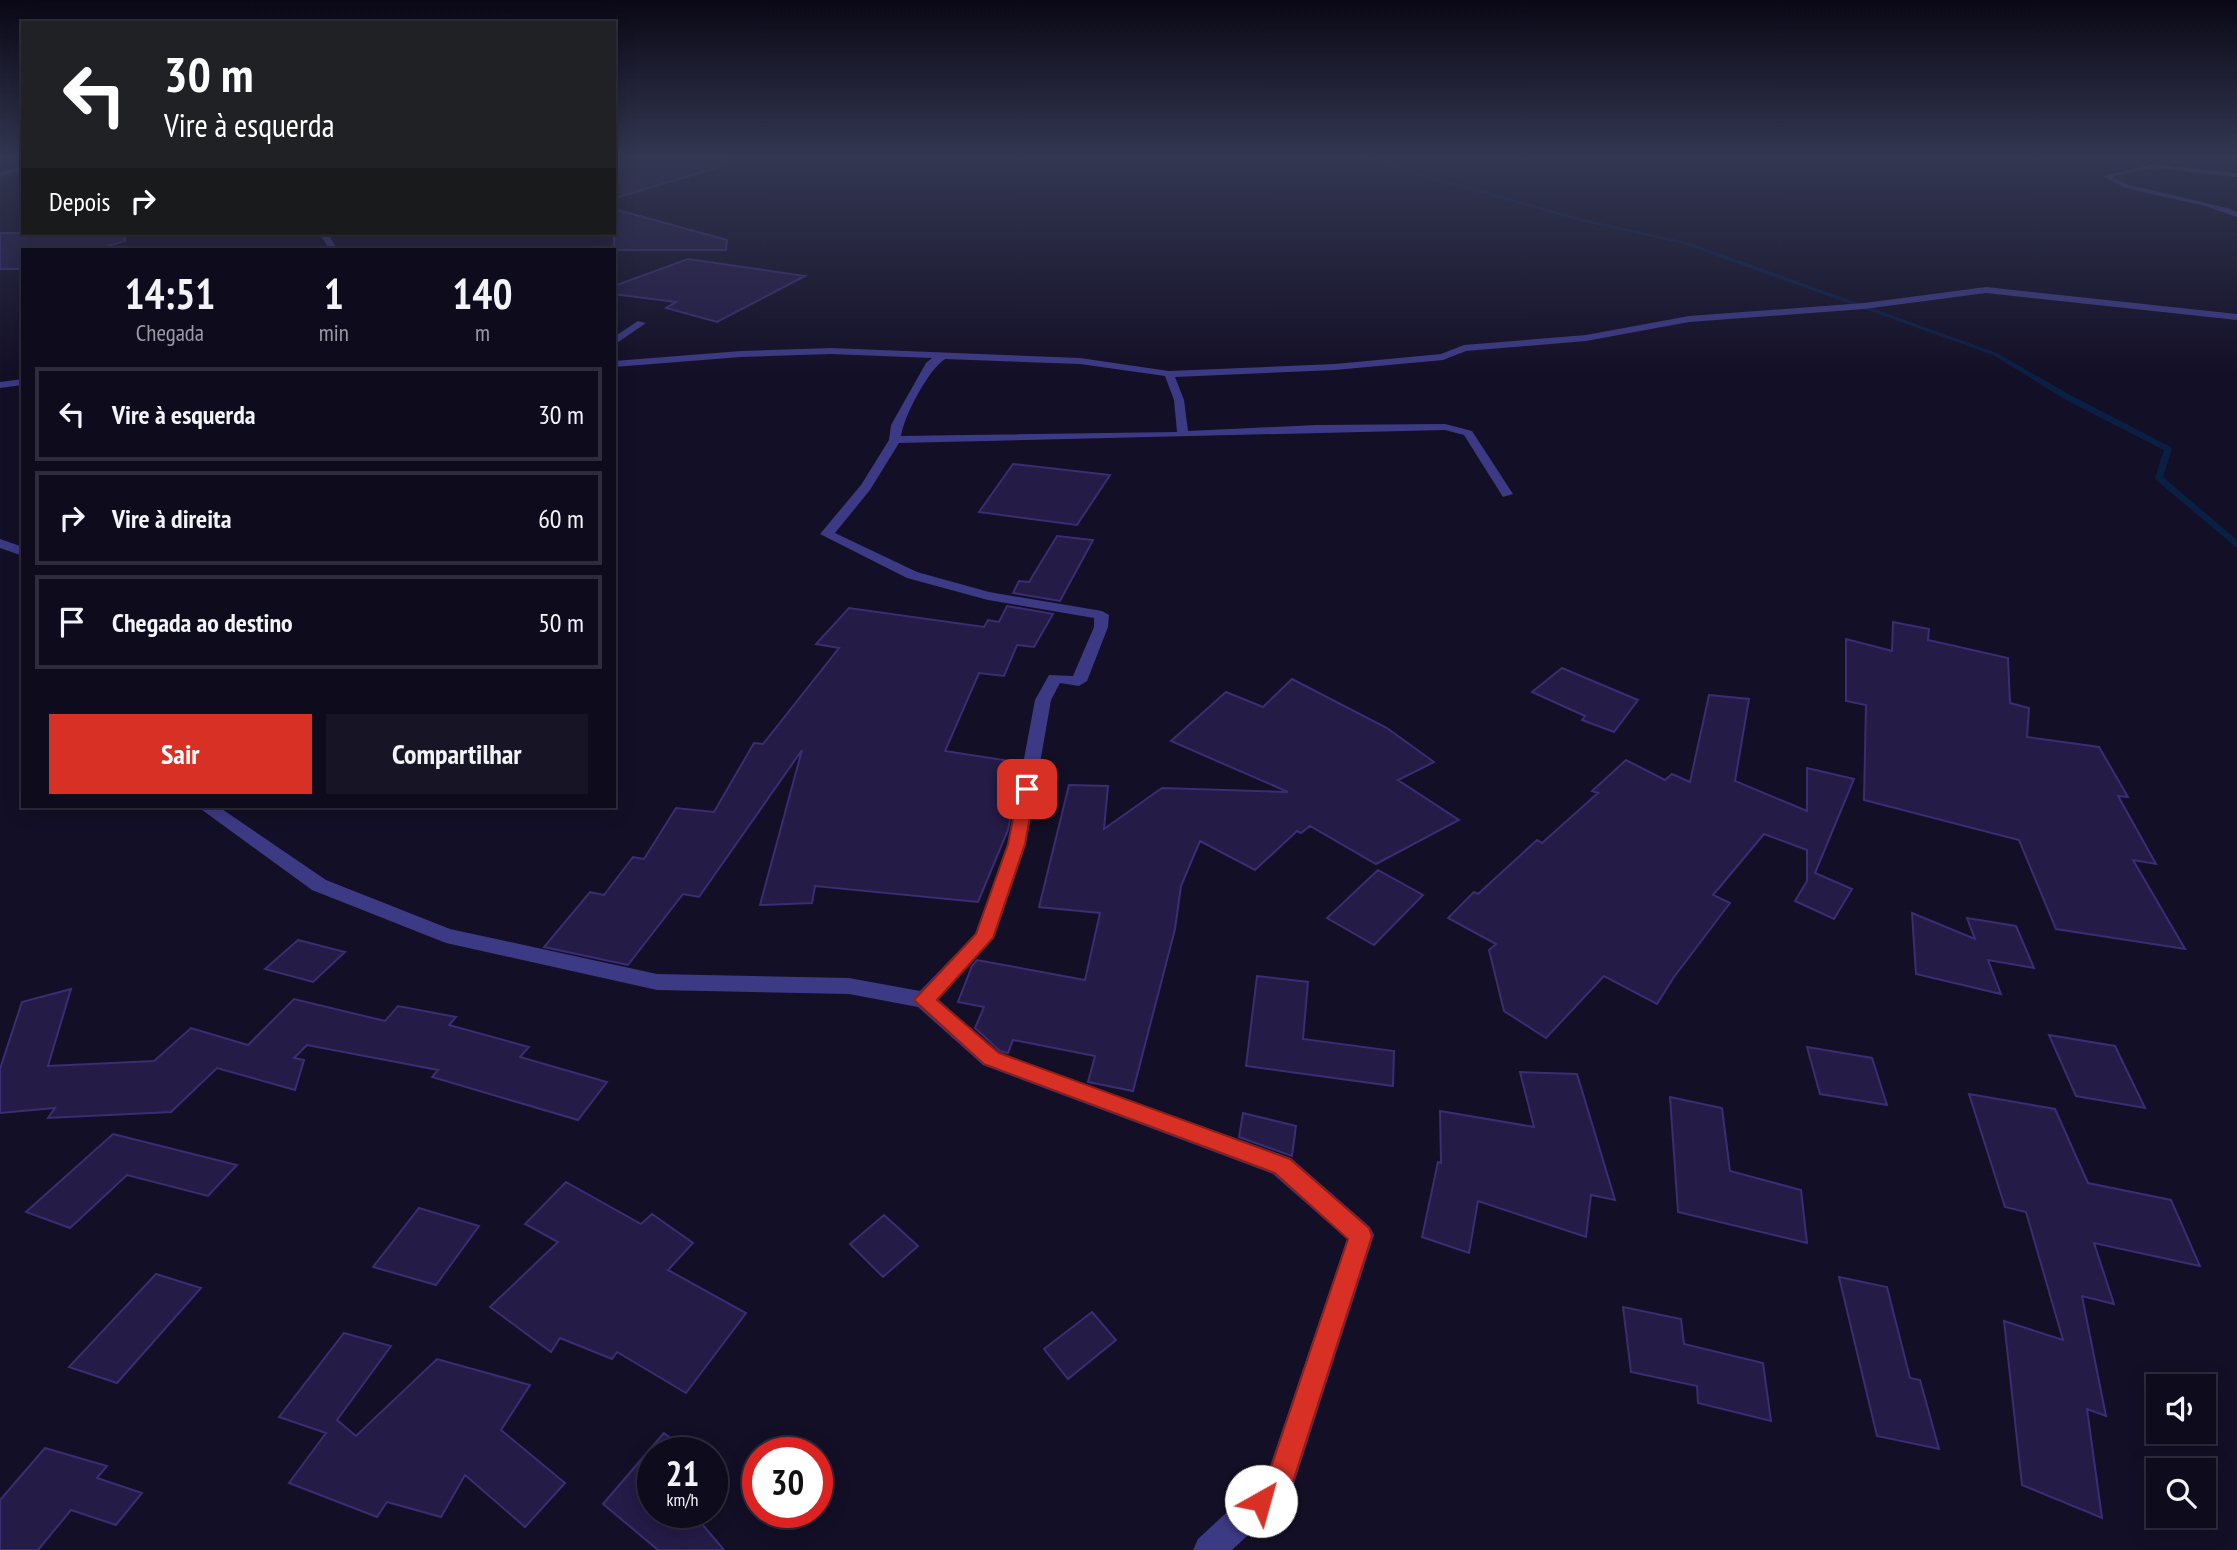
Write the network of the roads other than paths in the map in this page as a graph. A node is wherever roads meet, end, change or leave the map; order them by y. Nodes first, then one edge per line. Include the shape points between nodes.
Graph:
1 (2237, 317) edge
2 (641, 323) dead end
3 (616, 341) edge
4 (945, 354) junction
5 (616, 364) edge
6 (1169, 374) junction
7 (21, 382) edge
8 (0, 385) edge
9 (1184, 435) junction
10 (895, 440) junction
11 (1507, 494) dead end
12 (0, 543) edge
13 (21, 551) edge
14 (208, 808) edge
15 (924, 1000) junction
16 (1209, 1550) edge

1 - 6 street via 1986,290 1864,306 1689,319 1586,338 1464,348 1443,356 1335,367
2 - 3 street
4 - 5 street via 741,354
4 - 6 street via 1080,361
4 - 10 street via 931,363 897,425
6 - 9 street via 1179,400
7 - 8 street
9 - 10 street
9 - 11 street via 1445,427 1468,433
10 - 15 street via 866,487 827,534 912,575 988,596 1102,614 1079,681 1055,678 1043,700 1017,844 984,938
12 - 13 street
14 - 15 street via 318,885 446,936 657,982 849,986
15 - 16 street via 991,1059 1282,1166 1361,1236 1279,1485

